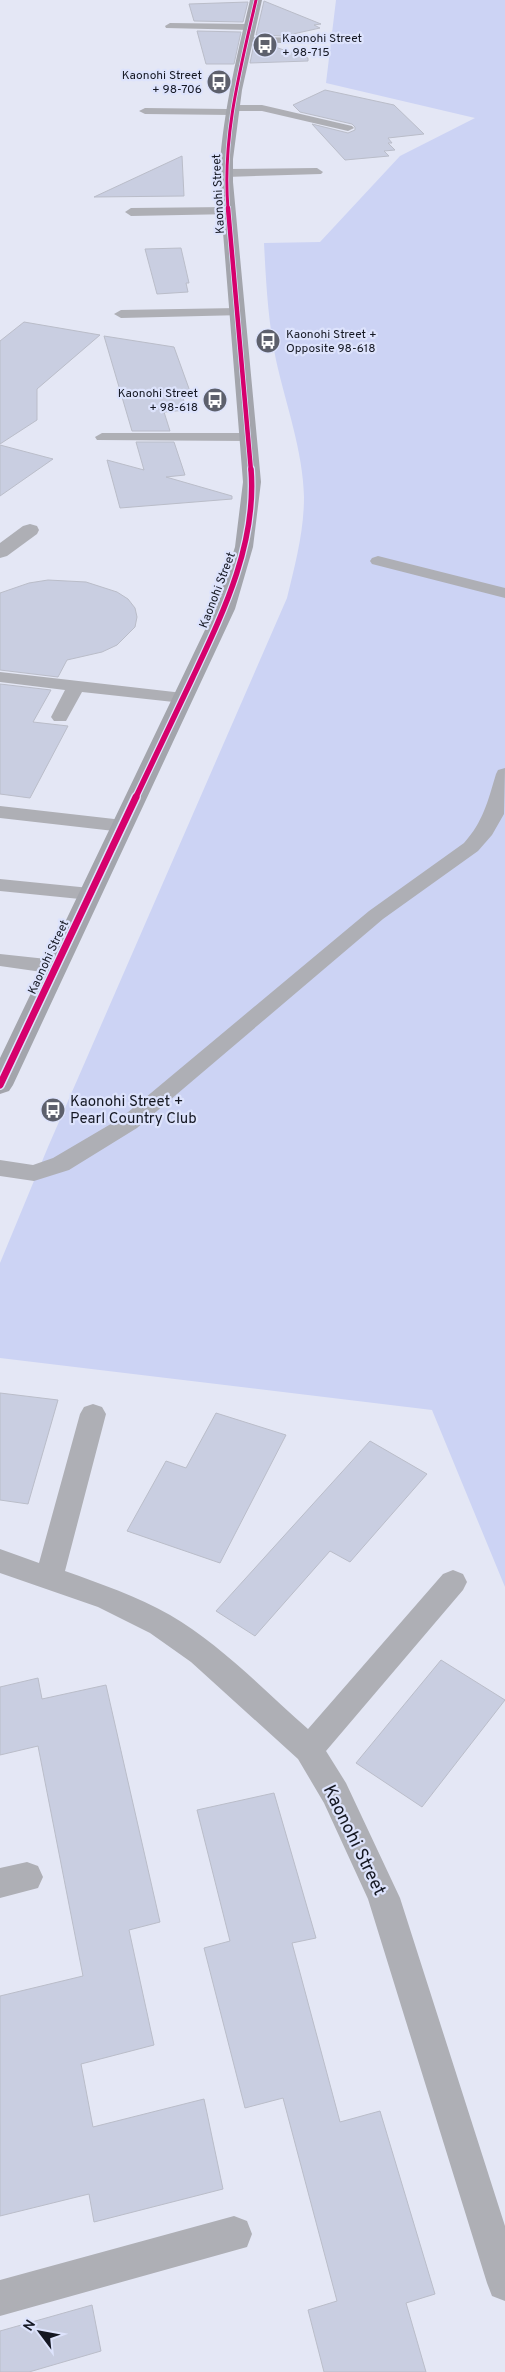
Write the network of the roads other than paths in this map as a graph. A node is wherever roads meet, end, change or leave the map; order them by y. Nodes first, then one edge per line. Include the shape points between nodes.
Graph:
1 (256, 0) edge
2 (170, 26) dead end
3 (249, 33) junction
4 (320, 41) dead end
5 (233, 110) junction
6 (145, 111) dead end
7 (348, 128) dead end
8 (317, 172) dead end
9 (226, 173) junction
10 (229, 211) junction
11 (131, 212) dead end
12 (238, 312) junction
13 (121, 314) dead end
14 (102, 436) dead end
15 (248, 437) junction
16 (30, 530) dead end
17 (0, 552) edge
18 (378, 561) dead end
19 (505, 593) edge
20 (0, 677) edge
21 (77, 686) junction
22 (183, 698) junction
23 (60, 717) dead end
24 (505, 774) edge
25 (0, 812) edge
26 (123, 826) junction
27 (0, 885) edge
28 (90, 894) junction
29 (0, 960) edge
30 (56, 968) junction
31 (3, 1074) edge
32 (0, 1168) edge
33 (93, 1414) dead end
34 (0, 1561) edge
35 (49, 1577) junction
36 (453, 1582) dead end
37 (309, 1750) junction
38 (234, 2234) dead end
39 (505, 2283) edge
40 (0, 2298) edge

1 - 3 street, Kaonohi Street
2 - 3 lane
3 - 4 lane
3 - 5 street, Kaonohi Street
5 - 6 lane
5 - 7 lane via 262,108
5 - 9 street, Kaonohi Street
8 - 9 lane
9 - 10 street, Kaonohi Street
10 - 11 lane
10 - 12 street, Kaonohi Street
12 - 13 lane
12 - 15 street, Kaonohi Street
14 - 15 lane
15 - 22 street, Kaonohi Street via 252,482 246,546 225,609
16 - 17 street
18 - 19 lane
20 - 21 lane
21 - 22 lane
21 - 23 lane
22 - 26 street, Kaonohi Street
24 - 32 lane via 494,814 471,847 376,915 129,1123 61,1164 34,1172
25 - 26 lane
26 - 28 street, Kaonohi Street
27 - 28 lane
28 - 30 street, Kaonohi Street
29 - 30 lane
30 - 31 street, Kaonohi Street
33 - 35 lane
34 - 35 lane, Kaonohi Street
35 - 37 lane, Kaonohi Street via 108,1598 160,1624 201,1653
36 - 37 lane
37 - 39 lane, Kaonohi Street via 334,1793 384,1898
38 - 40 lane

